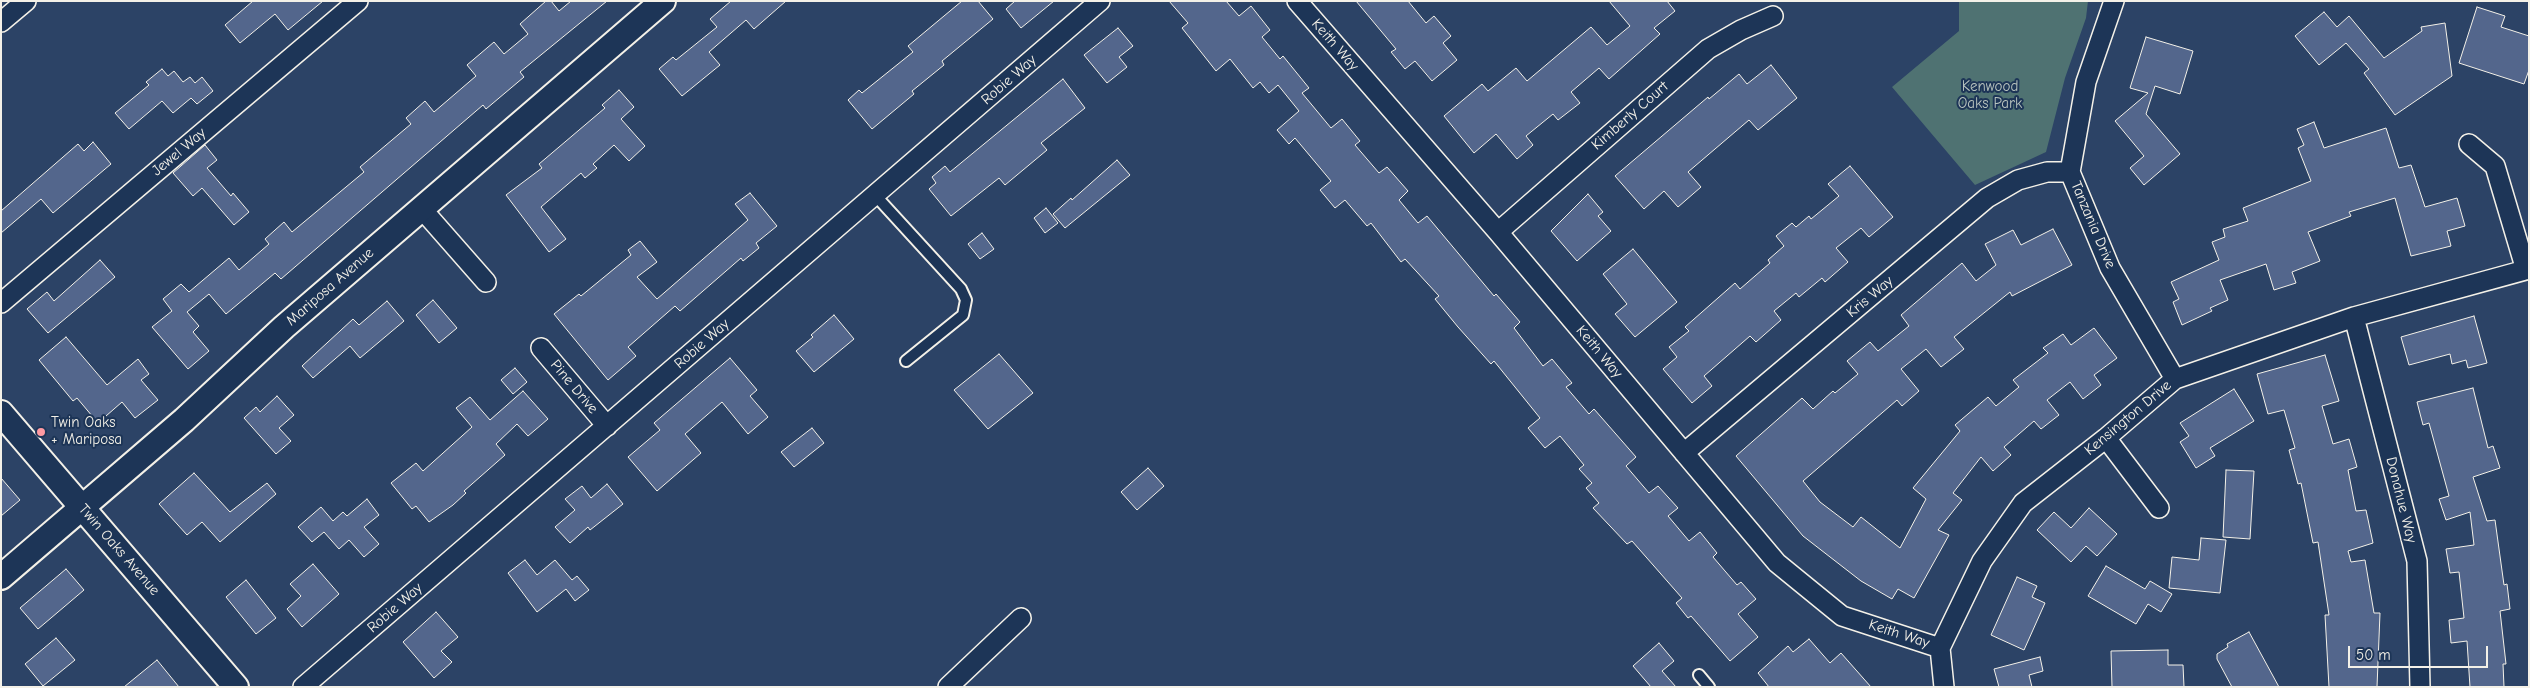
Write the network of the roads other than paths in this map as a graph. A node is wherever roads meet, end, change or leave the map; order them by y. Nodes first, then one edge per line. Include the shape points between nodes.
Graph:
1 (26, 1) edge
2 (358, 1) edge
3 (663, 1) edge
4 (1100, 1) edge
5 (1297, 1) edge
6 (2114, 1) edge
7 (1774, 16) dead end
8 (1, 22) edge
9 (2470, 144) dead end
10 (2070, 172) junction
11 (875, 195) junction
12 (422, 208) junction
13 (1498, 232) junction
14 (2527, 269) edge
15 (486, 282) dead end
16 (1, 303) edge
17 (2354, 317) junction
18 (541, 348) dead end
19 (906, 361) dead end
20 (2175, 379) junction
21 (1, 413) edge
22 (607, 426) junction
23 (2106, 438) junction
24 (1684, 453) junction
25 (81, 506) junction
26 (2159, 508) dead end
27 (1, 576) edge
28 (1021, 618) dead end
29 (1940, 648) junction
30 (1699, 675) dead end
31 (236, 687) edge
32 (304, 687) edge
33 (948, 687) edge
34 (1709, 687) edge
35 (1944, 687) edge
36 (2420, 687) edge

1 - 8 street
2 - 16 street, Jewel Way
3 - 12 street, Mariposa Avenue
4 - 11 street, Robie Way
5 - 13 street, Keith Way
6 - 10 street, Tanzania Drive via 2086,82
7 - 13 street, Kimberly Court via 1708,49
9 - 14 street via 2495,166
10 - 20 street, Tanzania Drive via 2110,268
10 - 24 street, Kris Way via 2047,172 2018,180 1988,198
11 - 19 lane via 961,289 966,300 963,315
11 - 22 street, Robie Way
12 - 15 street
12 - 25 street, Mariposa Avenue via 284,327 184,420
13 - 24 street, Keith Way
14 - 17 street, Kensington Drive
17 - 20 street, Kensington Drive
17 - 36 street, Donahue Way via 2417,561
18 - 22 street, Pine Drive
20 - 23 street, Kensington Drive
21 - 25 street, Twin Oaks Avenue
22 - 32 street, Robie Way
23 - 26 street
23 - 29 street, Kensington Drive via 2023,503 1982,561
24 - 29 street, Keith Way via 1777,563 1842,616
25 - 27 street, Mariposa Avenue
25 - 31 street, Twin Oaks Avenue
28 - 33 street
29 - 35 street
30 - 34 lane

